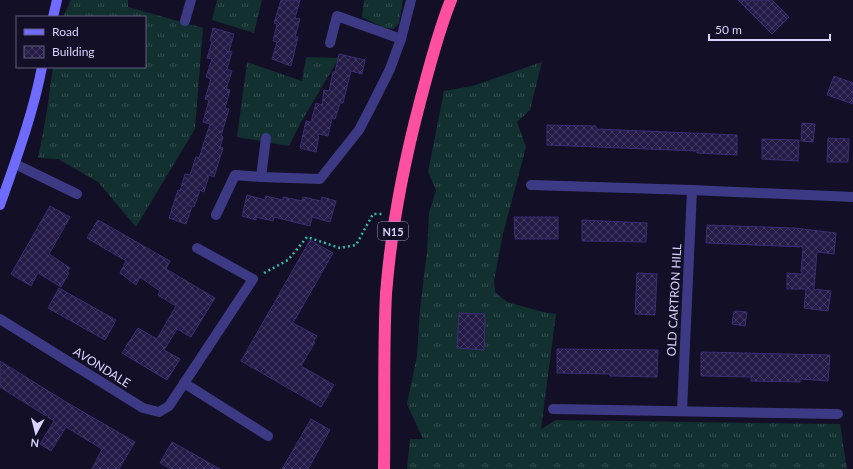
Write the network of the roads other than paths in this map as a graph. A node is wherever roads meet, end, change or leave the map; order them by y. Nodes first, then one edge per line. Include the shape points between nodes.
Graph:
1 (57, 0) edge
2 (191, 0) edge
3 (411, 0) edge
4 (451, 0) edge
5 (52, 16) edge
6 (185, 21) dead end
7 (402, 39) junction
8 (330, 43) dead end
9 (42, 68) edge
10 (266, 138) dead end
11 (15, 164) junction
12 (261, 177) junction
13 (531, 185) dead end
14 (692, 190) junction
15 (77, 194) dead end
16 (853, 197) edge
17 (0, 205) edge
18 (216, 215) dead end
19 (197, 248) dead end
20 (0, 319) edge
21 (184, 383) junction
22 (553, 409) dead end
23 (682, 411) junction
24 (838, 414) dead end
25 (268, 436) dead end
26 (384, 469) edge

1 - 5 street
2 - 6 street
3 - 7 street
4 - 26 highway, N15 via 433,51 396,210 386,293
7 - 8 street via 337,16
7 - 12 street via 359,130 320,180
9 - 11 street
10 - 12 street
11 - 15 street
11 - 17 street
12 - 18 street via 235,175
13 - 14 street
14 - 16 street
14 - 23 street, OLD CARTRON HILL
19 - 21 street, AVONDALE via 252,279
20 - 21 street, AVONDALE via 143,408 159,412 169,406
21 - 25 street
22 - 23 street
23 - 24 street

